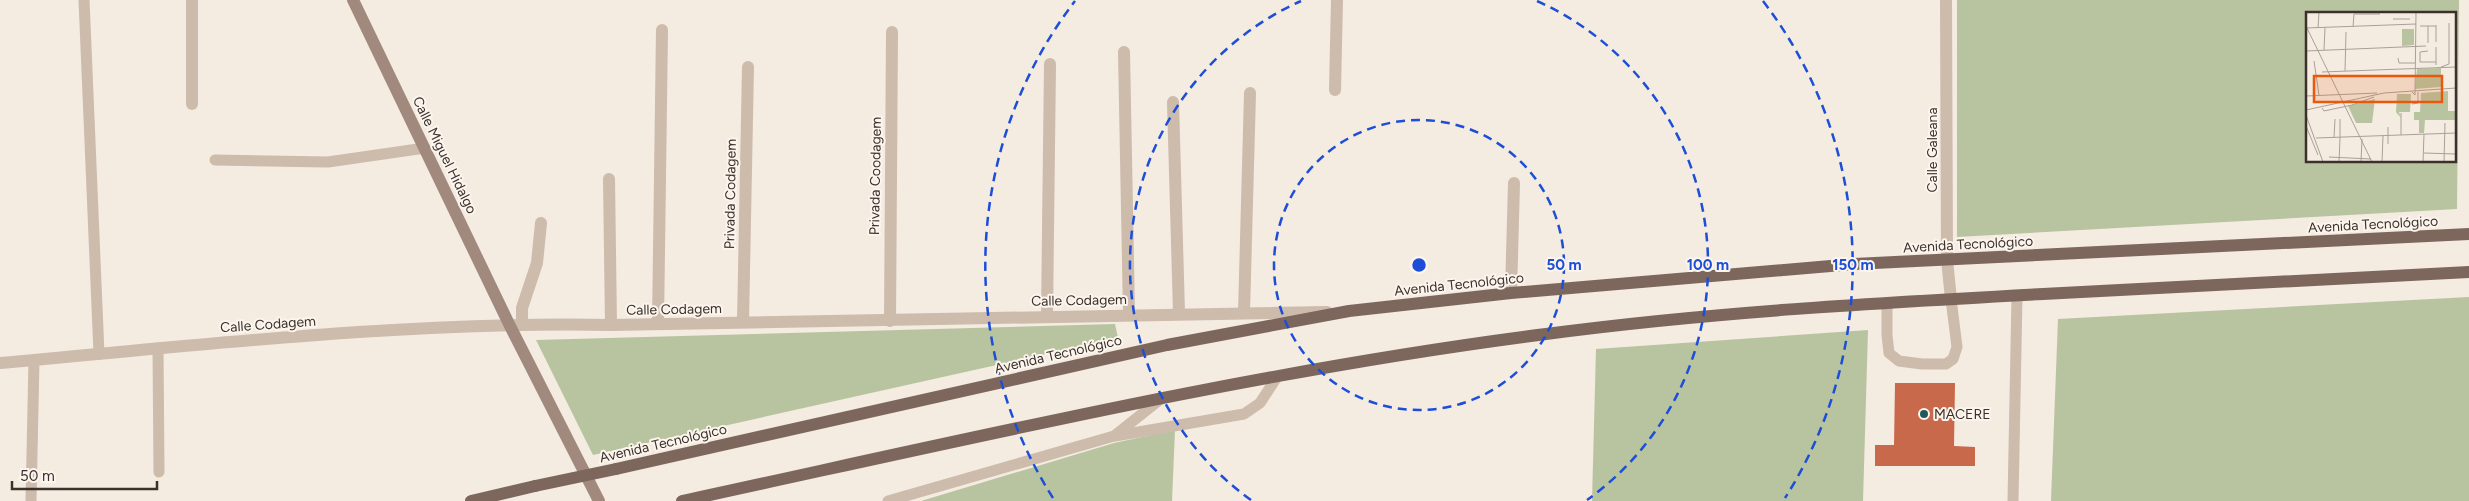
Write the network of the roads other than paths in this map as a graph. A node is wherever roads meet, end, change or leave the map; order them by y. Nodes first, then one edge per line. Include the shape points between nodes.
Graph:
1 (84, 0) edge
2 (192, 0) edge
3 (353, 0) edge
4 (1337, 0) edge
5 (1946, 0) edge
6 (662, 30) dead end
7 (892, 32) dead end
8 (1124, 52) dead end
9 (1050, 64) dead end
10 (748, 67) dead end
11 (1335, 90) dead end
12 (1250, 93) dead end
13 (1173, 102) dead end
14 (192, 104) dead end
15 (425, 148) junction
16 (215, 160) dead end
17 (609, 179) dead end
18 (1514, 183) dead end
19 (541, 223) dead end
20 (2469, 234) edge
21 (1947, 260) junction
22 (2469, 272) edge
23 (1511, 293) junction
24 (2017, 296) junction
25 (1951, 299) junction
26 (1887, 303) junction
27 (1350, 311) junction
28 (1244, 313) junction
29 (1129, 314) junction
30 (1179, 314) junction
31 (1047, 316) junction
32 (890, 321) junction
33 (743, 322) junction
34 (516, 324) junction
35 (658, 324) junction
36 (611, 325) junction
37 (158, 348) junction
38 (99, 354) junction
39 (34, 360) junction
40 (0, 362) edge
41 (1277, 377) junction
42 (1163, 397) junction
43 (1114, 436) junction
44 (159, 472) dead end
45 (31, 501) edge
46 (471, 501) edge
47 (599, 501) edge
48 (682, 501) edge
49 (888, 501) edge
50 (2014, 501) edge

1 - 38 lane
2 - 14 street
3 - 15 street, Calle Miguel Hidalgo
4 - 11 street
5 - 21 street, Calle Galeana
6 - 35 street
7 - 32 street, Privada Coodagem
8 - 29 street
9 - 31 street
10 - 33 street, Privada Codagem
12 - 28 street
13 - 30 street
15 - 16 lane via 328,162
15 - 34 street, Calle Miguel Hidalgo
17 - 36 street
18 - 23 street
19 - 34 street via 537,264
20 - 21 main road, Avenida Tecnológico
21 - 23 main road, Avenida Tecnológico via 1854,264
21 - 25 street, Calle Galeana
22 - 24 main road
23 - 27 main road, Avenida Tecnológico
24 - 25 main road
24 - 50 lane
25 - 26 main road
25 - 26 lane via 1957,347 1953,359 1946,364 1899,361 1889,353
26 - 41 main road via 1667,320 1546,334
27 - 28 street, Calle Codagem
27 - 46 main road, Avenida Tecnológico, bridge via 1167,344
28 - 30 street, Calle Codagem
29 - 30 street, Calle Codagem
29 - 31 street, Calle Codagem
31 - 32 street, Calle Codagem
32 - 33 street, Calle Codagem
33 - 35 street, Calle Codagem
34 - 36 street, Calle Codagem
34 - 37 street, Calle Codagem
34 - 47 street, Calle Miguel Hidalgo
35 - 36 street, Calle Codagem
37 - 38 street, Calle Codagem
37 - 44 lane
38 - 39 street, Calle Codagem
39 - 40 street, Calle Codagem
39 - 45 lane
41 - 42 main road
41 - 43 lane via 1260,403 1244,414
42 - 43 lane
42 - 48 main road
43 - 49 lane

